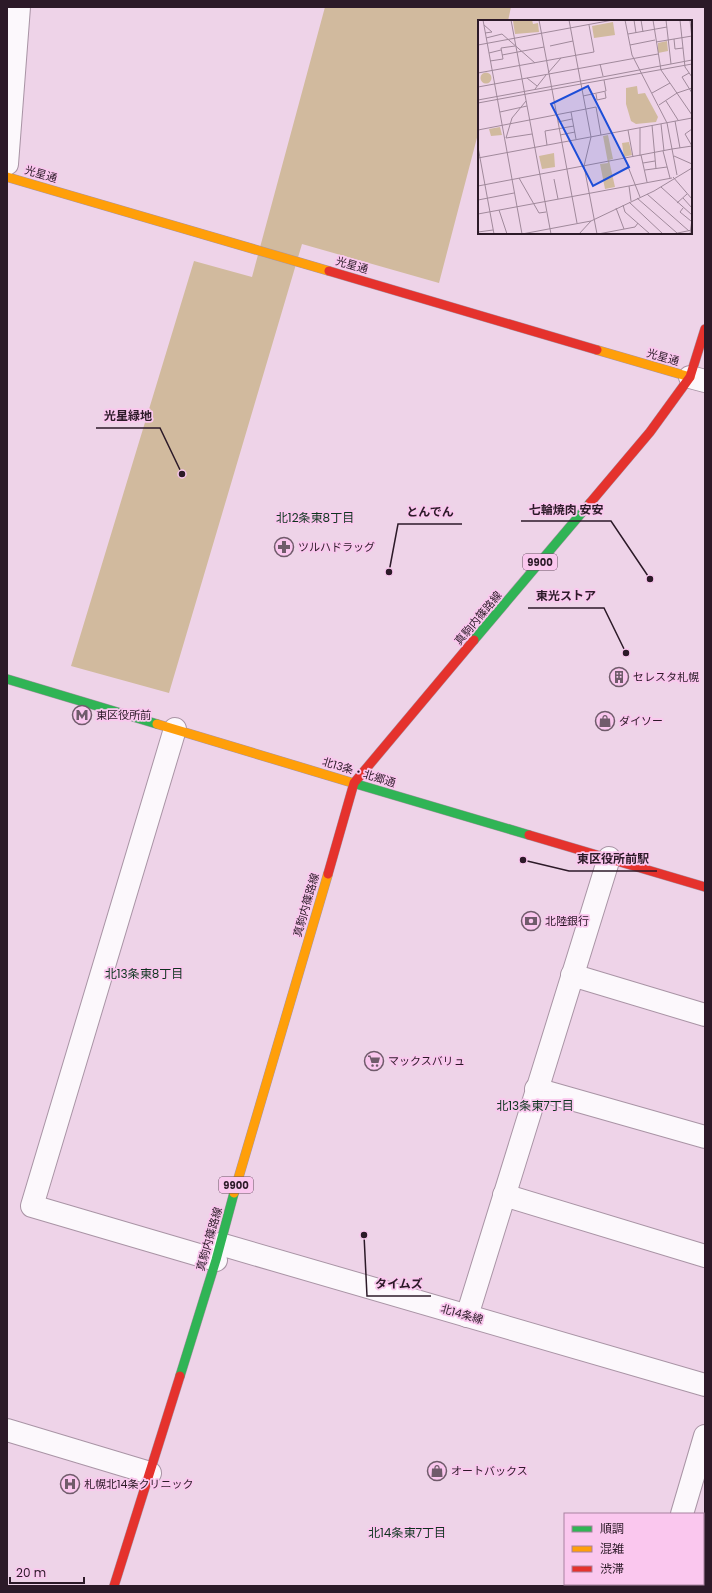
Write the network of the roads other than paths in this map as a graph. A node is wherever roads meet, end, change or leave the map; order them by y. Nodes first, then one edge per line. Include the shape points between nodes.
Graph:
1 (19, 7) edge
2 (7, 164) edge
3 (7, 177) edge
4 (705, 329) edge
5 (698, 379) edge
6 (7, 678) edge
7 (175, 729) junction
8 (354, 783) junction
9 (608, 858) junction
10 (705, 886) edge
11 (572, 976) junction
12 (705, 1015) edge
13 (536, 1089) junction
14 (705, 1138) edge
15 (504, 1195) junction
16 (218, 1252) junction
17 (705, 1256) edge
18 (467, 1316) junction
19 (705, 1385) edge
20 (7, 1430) edge
21 (705, 1436) edge
22 (150, 1473) junction
23 (682, 1513) edge
24 (114, 1586) edge

1 - 2 street
3 - 5 street, 光星通
4 - 5 street, 真駒内篠路線 / 9900
5 - 8 street, 真駒内篠路線 / 9900 via 650,432
6 - 7 street, 北13条・北郷通
7 - 8 street, 北13条・北郷通
7 - 16 street, 北14条線 via 32,1206
8 - 9 street, 北13条・北郷通
8 - 16 street, 真駒内篠路線 / 9900
9 - 10 street, 北13条・北郷通
9 - 11 street
11 - 12 street
11 - 13 street
13 - 14 street
13 - 15 street
15 - 17 street
15 - 18 street
16 - 18 street, 北14条線
16 - 22 street, 真駒内篠路線 / 9900
18 - 19 street, 北14条線
20 - 22 street
21 - 23 street
22 - 24 street, 真駒内篠路線 / 9900

